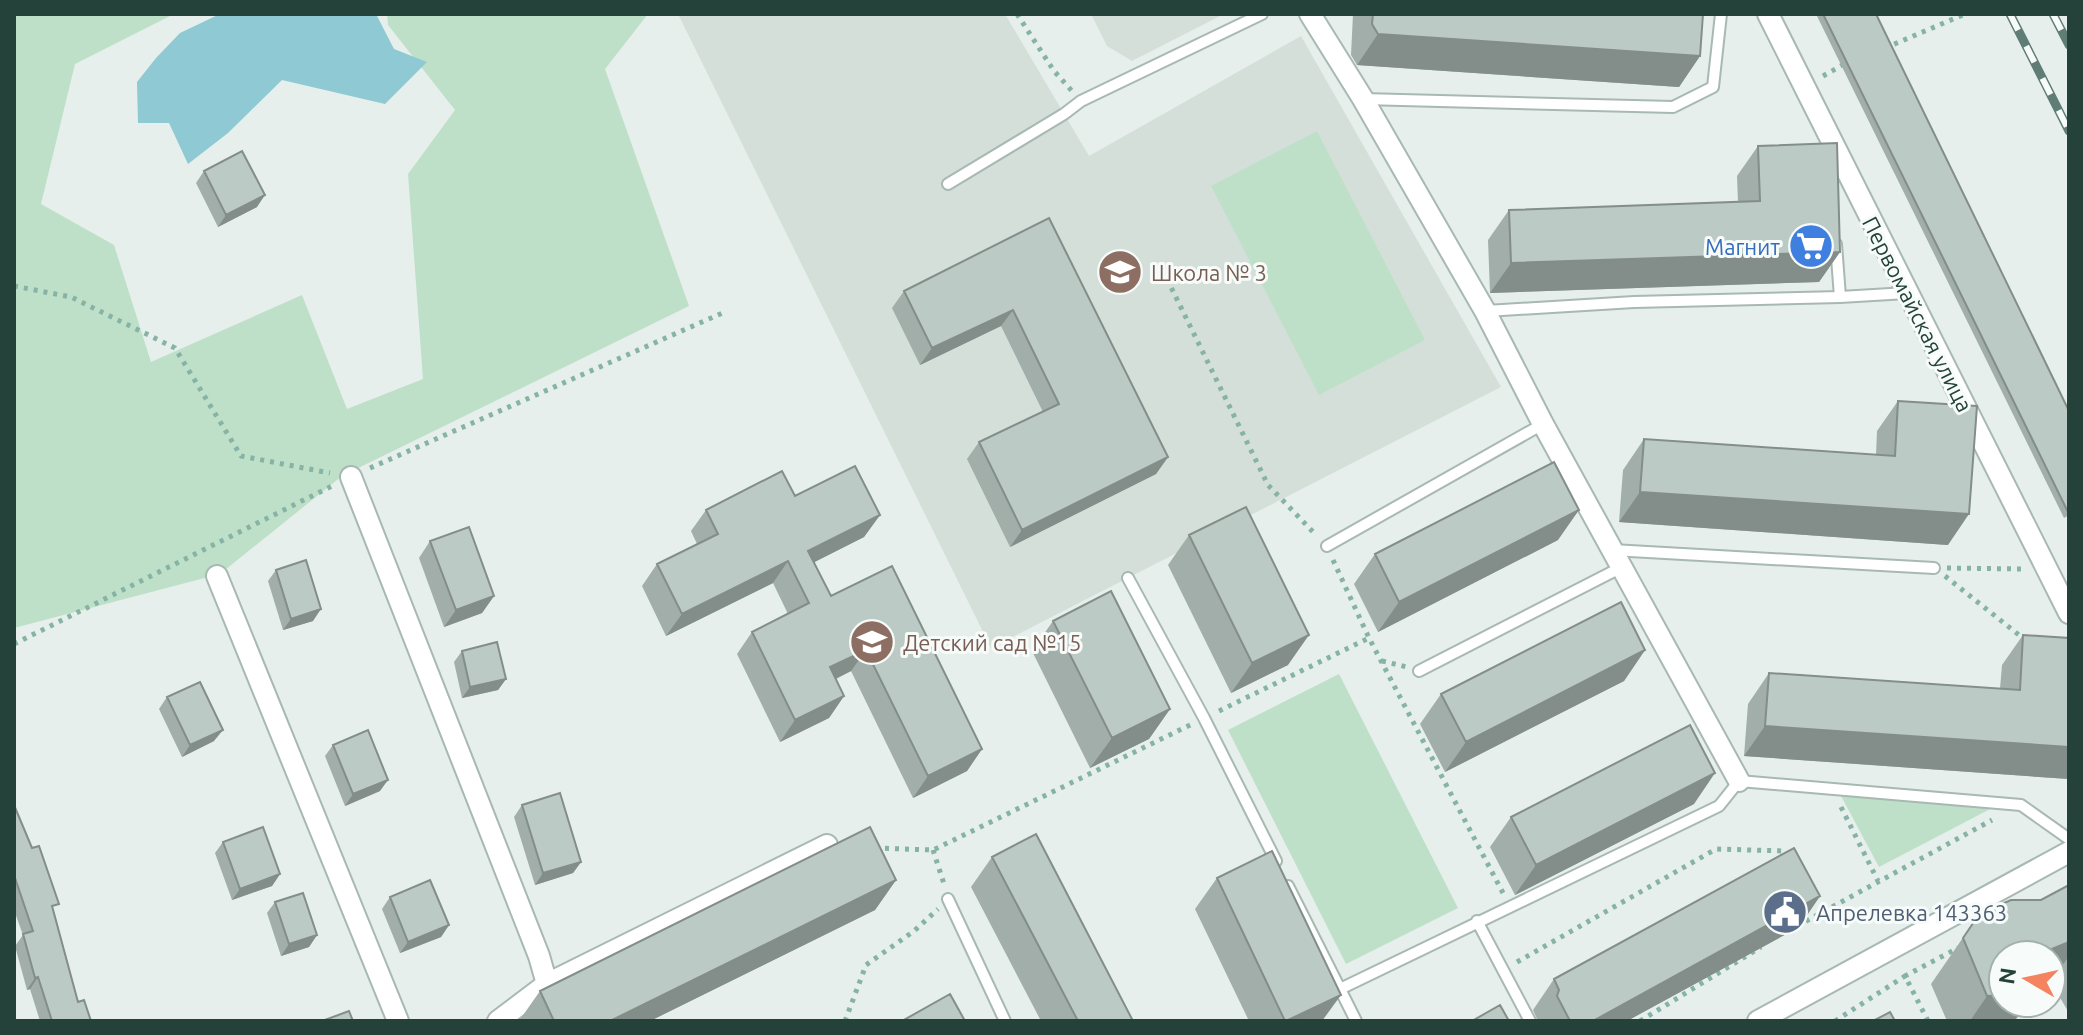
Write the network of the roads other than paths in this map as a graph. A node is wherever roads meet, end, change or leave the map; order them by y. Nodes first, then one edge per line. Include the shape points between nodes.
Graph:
1 (1262, 14) edge
2 (1310, 14) edge
3 (1721, 14) edge
4 (1768, 14) edge
5 (1363, 99) junction
6 (948, 184) dead end
7 (1835, 227) edge
8 (1907, 293) junction
9 (1840, 297) junction
10 (1485, 311) junction
11 (1543, 424) junction
12 (351, 477) road end
13 (1327, 546) road end
14 (1617, 559) junction
15 (1934, 568) road end
16 (217, 576) dead end
17 (1128, 578) dead end
18 (2069, 613) edge
19 (1419, 671) dead end
20 (1739, 781) junction
21 (2069, 839) edge
22 (827, 845) edge
23 (2069, 852) edge
24 (948, 899) road end
25 (1477, 921) junction
26 (547, 984) junction
27 (1340, 989) junction
28 (501, 1020) edge
29 (398, 1021) edge
30 (1005, 1021) edge
31 (1356, 1021) edge
32 (1530, 1021) edge
33 (1758, 1021) edge

1 - 6 lane via 1081,101
2 - 5 street
3 - 5 lane via 1713,87 1673,107
4 - 8 street, Первомайская улица via 1850,192
5 - 10 street
7 - 9 lane
8 - 9 lane
8 - 18 street, Первомайская улица
9 - 10 lane
10 - 11 street
11 - 13 lane
11 - 14 street
12 - 26 street
14 - 15 lane
14 - 19 lane
14 - 20 street
16 - 29 street
17 - 27 lane
20 - 21 lane via 2021,805
20 - 25 lane via 1719,806
22 - 26 street
23 - 33 street
24 - 30 lane
25 - 27 lane
25 - 32 lane
26 - 28 street
27 - 31 lane

